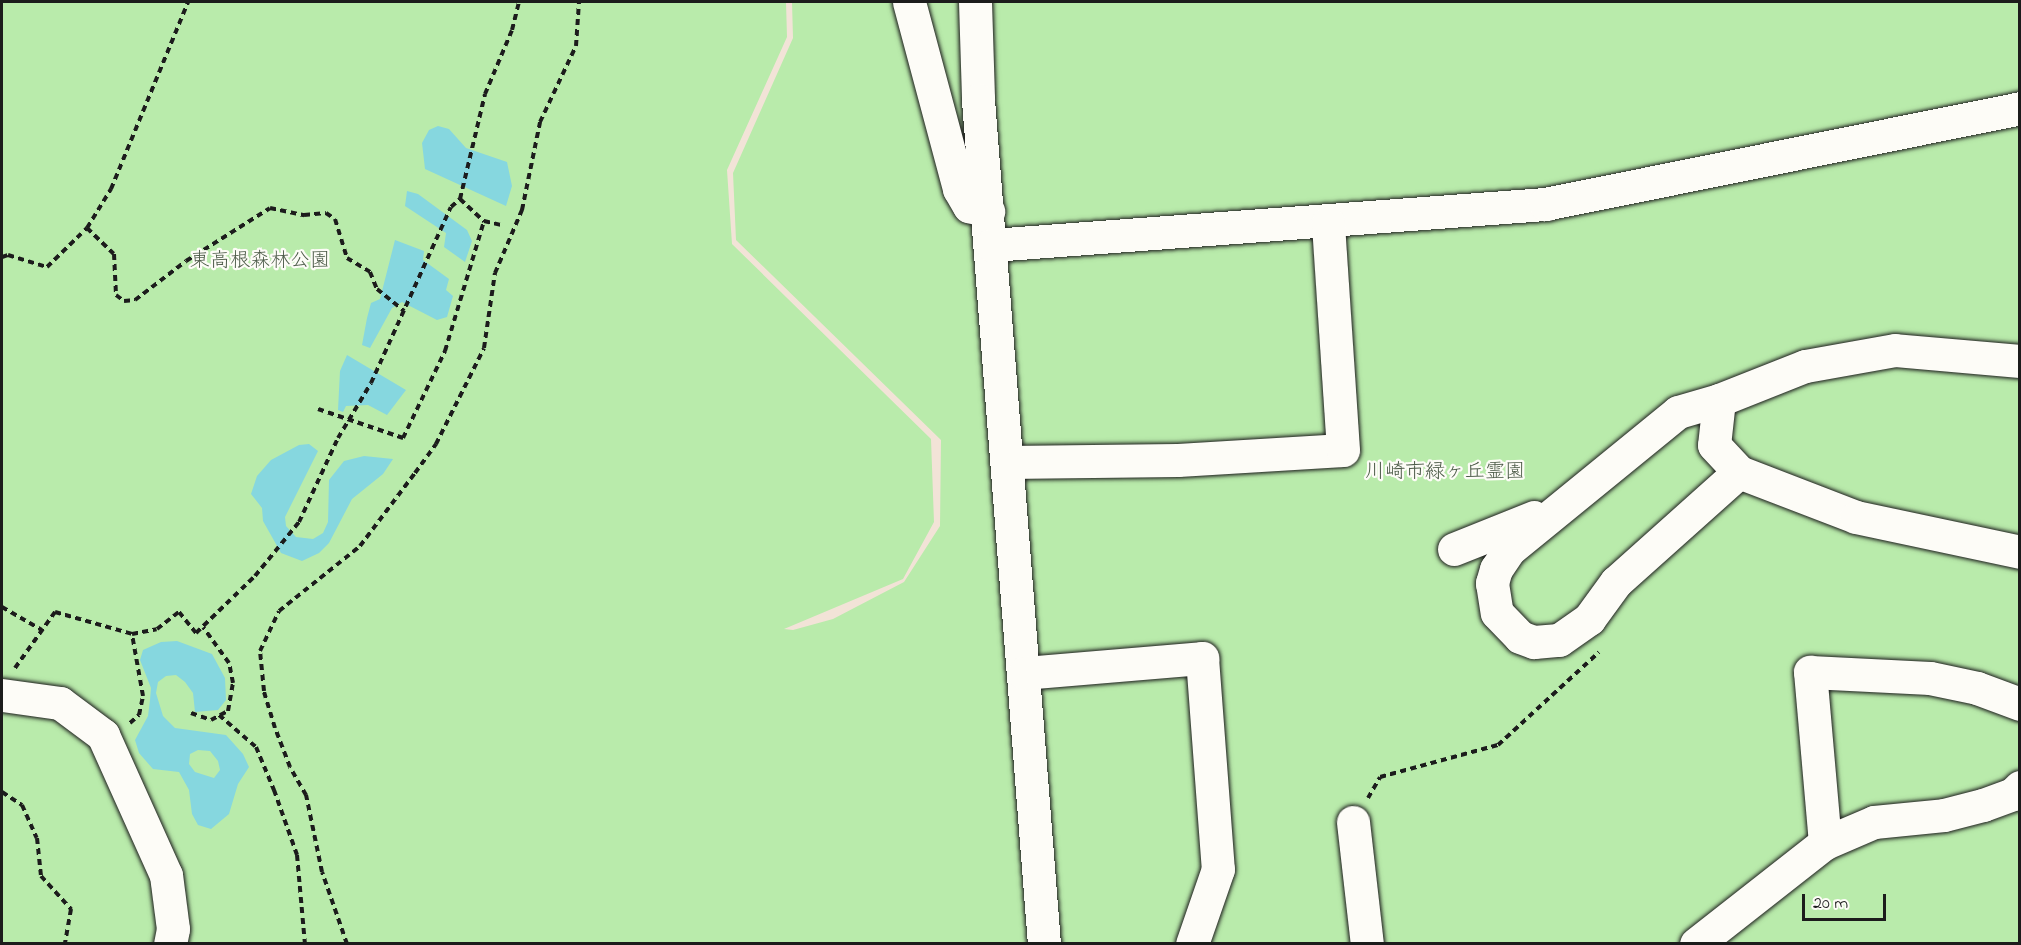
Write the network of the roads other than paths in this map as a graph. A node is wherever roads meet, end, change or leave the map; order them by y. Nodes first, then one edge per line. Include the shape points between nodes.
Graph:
1 (909, 2) edge
2 (975, 2) edge
3 (2019, 108) edge
4 (988, 211) junction
5 (1328, 222) junction
6 (992, 245) junction
7 (2019, 361) edge
8 (1719, 400) junction
9 (1678, 412) junction
10 (1714, 445) junction
11 (1007, 462) junction
12 (1739, 472) junction
13 (1564, 506) junction
14 (1454, 549) dead end
15 (2019, 552) edge
16 (1024, 673) junction
17 (5, 686) edge
18 (2019, 704) edge
19 (2019, 787) edge
20 (1353, 822) road end
21 (1825, 843) junction
22 (170, 944) edge
23 (1044, 944) edge
24 (1192, 944) edge
25 (1367, 944) edge
26 (1696, 944) edge

1 - 4 street via 959,189 969,206
2 - 4 street
3 - 5 street via 1545,204
4 - 6 street
5 - 6 street
5 - 11 street via 1344,450 1178,460
6 - 11 street
7 - 8 street via 1895,350 1805,366
8 - 9 street
8 - 10 street
9 - 10 street
9 - 13 street
10 - 12 street
11 - 16 street
12 - 13 street via 1616,582 1589,619 1559,640 1534,642 1520,637 1497,614 1492,583 1509,550
12 - 15 street via 1856,518
13 - 14 street
16 - 23 street
16 - 24 street via 1202,658 1218,869
17 - 22 street via 60,703 103,735 166,875 173,929
18 - 21 street via 1977,688 1930,678 1810,672
19 - 21 street via 2013,794 1983,805 1944,815 1874,822
20 - 25 street
21 - 26 street

